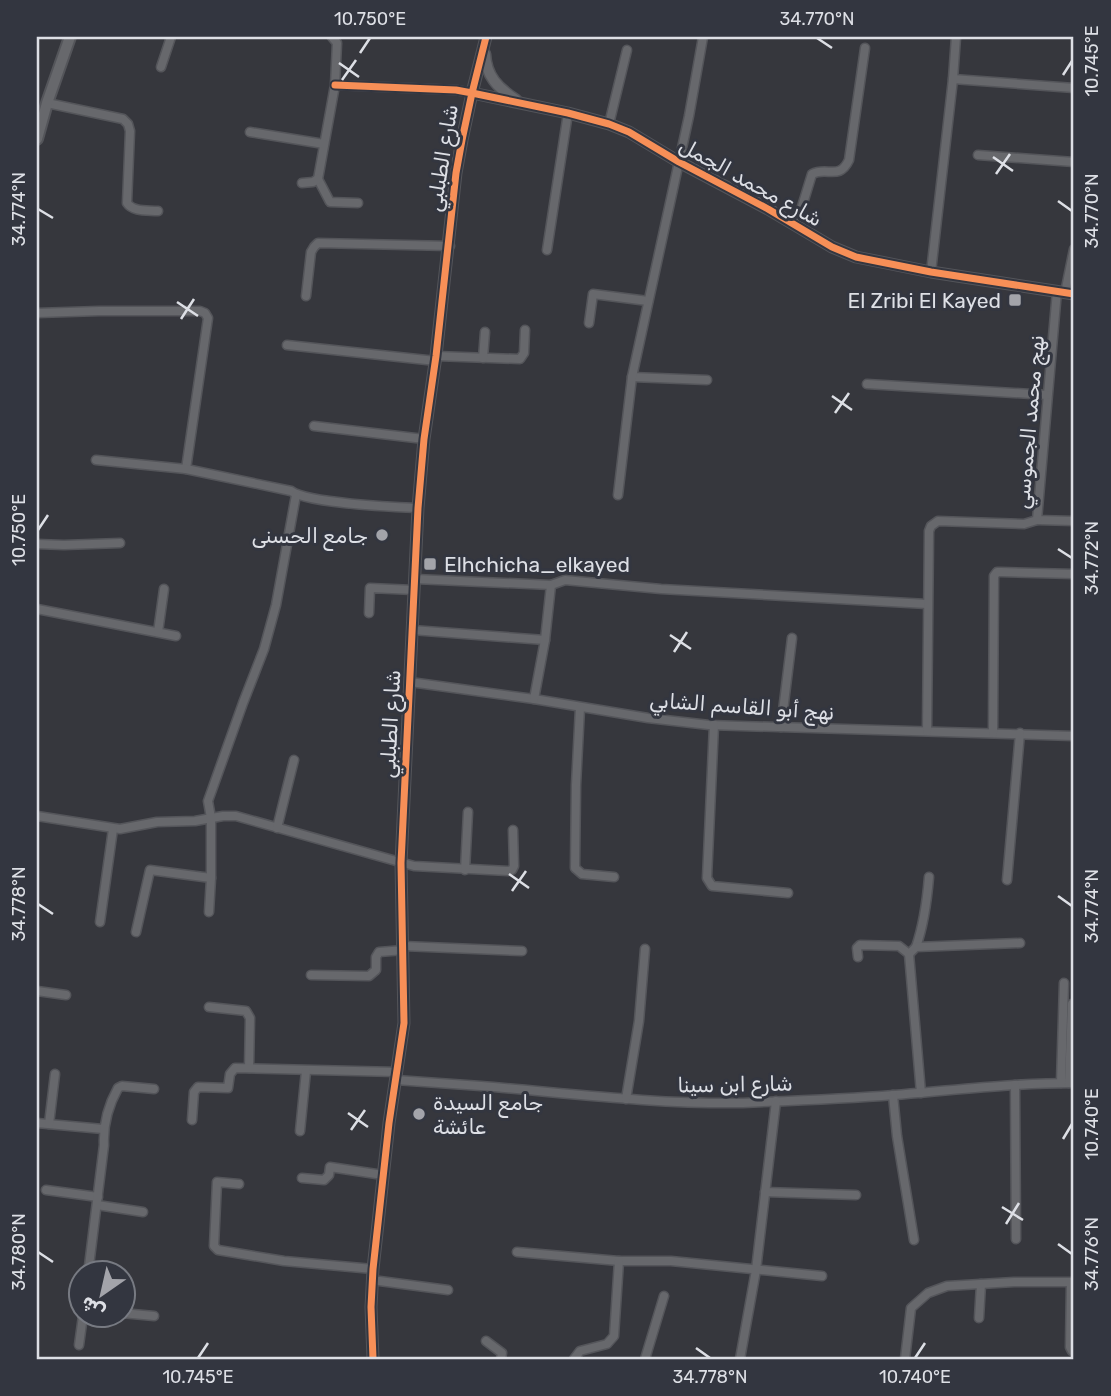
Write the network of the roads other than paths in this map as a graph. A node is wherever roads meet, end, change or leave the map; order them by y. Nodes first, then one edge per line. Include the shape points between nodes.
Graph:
1 (70, 37) edge
2 (171, 37) edge
3 (332, 37) edge
4 (703, 37) edge
5 (956, 37) edge
6 (485, 41) edge
7 (865, 48) dead end
8 (627, 50) dead end
9 (161, 67) dead end
10 (953, 79) junction
11 (335, 85) junction
12 (1074, 88) edge
13 (472, 93) junction
14 (520, 102) junction
15 (47, 103) junction
16 (568, 113) junction
17 (609, 124) junction
18 (250, 132) dead end
19 (37, 139) edge
20 (324, 144) junction
21 (978, 155) dead end
22 (679, 162) junction
23 (1074, 162) edge
24 (317, 179) junction
25 (302, 183) dead end
26 (358, 203) dead end
27 (158, 211) dead end
28 (796, 226) junction
29 (450, 246) junction
30 (1074, 249) edge
31 (547, 250) dead end
32 (931, 272) junction
33 (1066, 293) edge
34 (306, 296) dead end
35 (648, 301) junction
36 (37, 313) edge
37 (589, 323) dead end
38 (525, 330) dead end
39 (485, 332) dead end
40 (287, 345) dead end
41 (436, 358) junction
42 (483, 358) junction
43 (632, 377) junction
44 (707, 380) dead end
45 (867, 384) dead end
46 (1047, 395) junction
47 (314, 426) dead end
48 (424, 439) junction
49 (96, 460) dead end
50 (186, 469) junction
51 (296, 495) junction
52 (618, 495) dead end
53 (418, 508) junction
54 (1037, 520) junction
55 (1074, 521) edge
56 (120, 542) dead end
57 (37, 544) edge
58 (1074, 574) edge
59 (414, 584) junction
60 (551, 585) junction
61 (164, 589) dead end
62 (927, 604) junction
63 (37, 609) edge
64 (369, 613) dead end
65 (412, 630) junction
66 (158, 632) junction
67 (176, 636) dead end
68 (792, 638) dead end
69 (545, 640) junction
70 (410, 682) junction
71 (534, 699) junction
72 (580, 708) junction
73 (714, 725) junction
74 (781, 727) junction
75 (927, 731) junction
76 (993, 733) junction
77 (1020, 733) junction
78 (1074, 736) edge
79 (294, 760) dead end
80 (468, 812) dead end
81 (37, 816) edge
82 (211, 818) junction
83 (277, 828) junction
84 (113, 829) junction
85 (513, 830) dead end
86 (401, 863) junction
87 (465, 870) junction
88 (614, 877) dead end
89 (929, 877) dead end
90 (211, 878) junction
91 (1007, 880) dead end
92 (788, 893) dead end
93 (209, 912) dead end
94 (100, 922) dead end
95 (136, 932) dead end
96 (1020, 943) dead end
97 (916, 947) junction
98 (404, 948) junction
99 (645, 949) dead end
100 (522, 951) dead end
101 (909, 954) junction
102 (858, 957) dead end
103 (311, 975) dead end
104 (1064, 983) dead end
105 (37, 991) edge
106 (66, 995) dead end
107 (1072, 1004) dead end
108 (209, 1007) dead end
109 (248, 1068) junction
110 (306, 1070) junction
111 (55, 1074) dead end
112 (397, 1076) junction
113 (1068, 1083) edge
114 (1014, 1085) junction
115 (154, 1089) dead end
116 (921, 1093) junction
117 (893, 1095) junction
118 (626, 1099) junction
119 (776, 1101) junction
120 (192, 1120) dead end
121 (37, 1123) edge
122 (49, 1124) junction
123 (103, 1129) junction
124 (300, 1131) dead end
125 (383, 1175) junction
126 (302, 1178) dead end
127 (239, 1184) dead end
128 (46, 1190) dead end
129 (765, 1192) junction
130 (856, 1195) dead end
131 (98, 1201) junction
132 (143, 1212) dead end
133 (1016, 1239) dead end
134 (914, 1240) dead end
135 (517, 1252) dead end
136 (90, 1260) edge
137 (619, 1261) junction
138 (756, 1270) junction
139 (373, 1275) junction
140 (822, 1276) dead end
141 (1072, 1282) edge
142 (981, 1284) junction
143 (448, 1290) dead end
144 (664, 1296) dead end
145 (136, 1314) edge
146 (154, 1316) dead end
147 (979, 1318) dead end
148 (81, 1330) edge
149 (486, 1341) dead end
150 (79, 1345) dead end
151 (1073, 1354) edge
152 (373, 1359) edge
153 (501, 1359) edge
154 (574, 1359) edge
155 (645, 1359) edge
156 (740, 1359) edge
157 (905, 1359) edge

1 - 15 main road
2 - 9 street
3 - 11 street via 337,43
4 - 22 street
5 - 10 street
6 - 13 street
6 - 14 street via 490,77
7 - 28 street via 849,160 838,172 812,174
8 - 17 street
10 - 12 street
10 - 32 street
11 - 13 street
11 - 20 street
13 - 14 street, شارع محمد الجمل
13 - 29 street, شارع الطبلبي via 456,173
14 - 16 street, شارع محمد الجمل
15 - 19 main road
15 - 27 street via 126,122 130,131 127,203 134,209
16 - 17 street, شارع محمد الجمل
16 - 31 street
17 - 22 street, شارع محمد الجمل
18 - 20 street
20 - 24 street
21 - 23 street
22 - 28 street, شارع محمد الجمل
22 - 35 street
24 - 25 street
24 - 26 street via 330,202
28 - 32 street, شارع محمد الجمل via 856,257
29 - 34 street via 318,243 311,252
29 - 41 street, شارع الطبلبي
30 - 33 street, نهج محمد الجموسي
32 - 33 street, شارع محمد الجمل
33 - 46 street, نهج محمد الجموسي
35 - 37 street via 593,294
35 - 43 street
36 - 50 street via 205,313 208,318
38 - 42 street via 520,359
39 - 42 street
40 - 41 street
41 - 42 street
41 - 48 street, شارع الطبلبي
43 - 44 street
43 - 52 street
45 - 46 street
46 - 54 street, نهج محمد الجموسي
47 - 48 street
48 - 53 street, شارع الطبلبي
49 - 50 street
50 - 51 street
51 - 53 street
51 - 82 street via 267,638 211,789
53 - 59 street, شارع الطبلبي
54 - 55 street, نهج محمد الجموسي
54 - 62 street via 1024,524 938,521 931,526
56 - 57 street
58 - 76 street via 997,572 994,576
59 - 60 street
59 - 64 street via 370,588
59 - 65 street, شارع الطبلبي
60 - 62 street via 565,580
60 - 69 street
61 - 66 street
62 - 75 street
63 - 66 street
65 - 69 street
65 - 70 street, شارع الطبلبي
66 - 67 street
68 - 74 street
69 - 71 street
70 - 71 street, نهج أبو القاسم الشابي
70 - 86 street, شارع الطبلبي
71 - 72 street, نهج أبو القاسم الشابي
72 - 73 street, نهج أبو القاسم الشابي
72 - 88 street via 575,868 582,874
73 - 74 street, نهج أبو القاسم الشابي
73 - 92 street via 707,878 712,886
74 - 75 street, نهج أبو القاسم الشابي
75 - 76 street, نهج أبو القاسم الشابي
76 - 77 street, نهج أبو القاسم الشابي
77 - 78 street, نهج أبو القاسم الشابي
77 - 91 street
79 - 83 street
80 - 87 street
81 - 84 street
82 - 83 street via 236,816
82 - 84 street
82 - 90 street
83 - 86 street
84 - 94 street
85 - 87 street via 512,870
86 - 87 street
86 - 98 street, شارع الطبلبي
89 - 97 street
90 - 93 street
90 - 95 street via 150,870
96 - 97 street
97 - 101 street
98 - 100 street
98 - 103 street via 379,952 376,970 369,976
98 - 112 street, شارع الطبلبي via 404,1023
99 - 118 street
101 - 102 street via 899,946 860,945
101 - 116 street
104 - 113 street
105 - 106 street
107 - 113 street
108 - 109 street via 246,1011 250,1018
109 - 110 street, شارع ابن سينا
109 - 120 street via 235,1068 229,1088 198,1087
110 - 112 street, شارع ابن سينا
110 - 124 street
111 - 122 street
112 - 118 street, شارع ابن سينا
112 - 125 street, شارع الطبلبي
113 - 114 street, شارع ابن سينا
114 - 116 street, شارع ابن سينا
114 - 133 street
115 - 123 street via 118,1088
116 - 117 street, شارع ابن سينا
117 - 119 street, شارع ابن سينا
117 - 134 street
118 - 119 street, شارع ابن سينا
119 - 129 street
121 - 122 street
122 - 123 street
123 - 131 street
125 - 126 street via 330,1167 324,1180
125 - 139 street, شارع الطبلبي
127 - 139 street via 218,1182 214,1246 218,1250
128 - 131 street
129 - 130 street
129 - 138 street
131 - 132 street
131 - 136 street
135 - 137 street
137 - 138 street
137 - 154 street via 614,1336 607,1344 580,1351
138 - 140 street
138 - 156 street
139 - 143 street
139 - 152 street, شارع الطبلبي
141 - 142 street
141 - 151 street
142 - 147 street
142 - 157 street via 947,1286 928,1293 911,1308
144 - 155 street
145 - 146 street
148 - 150 street
149 - 153 street via 502,1353

